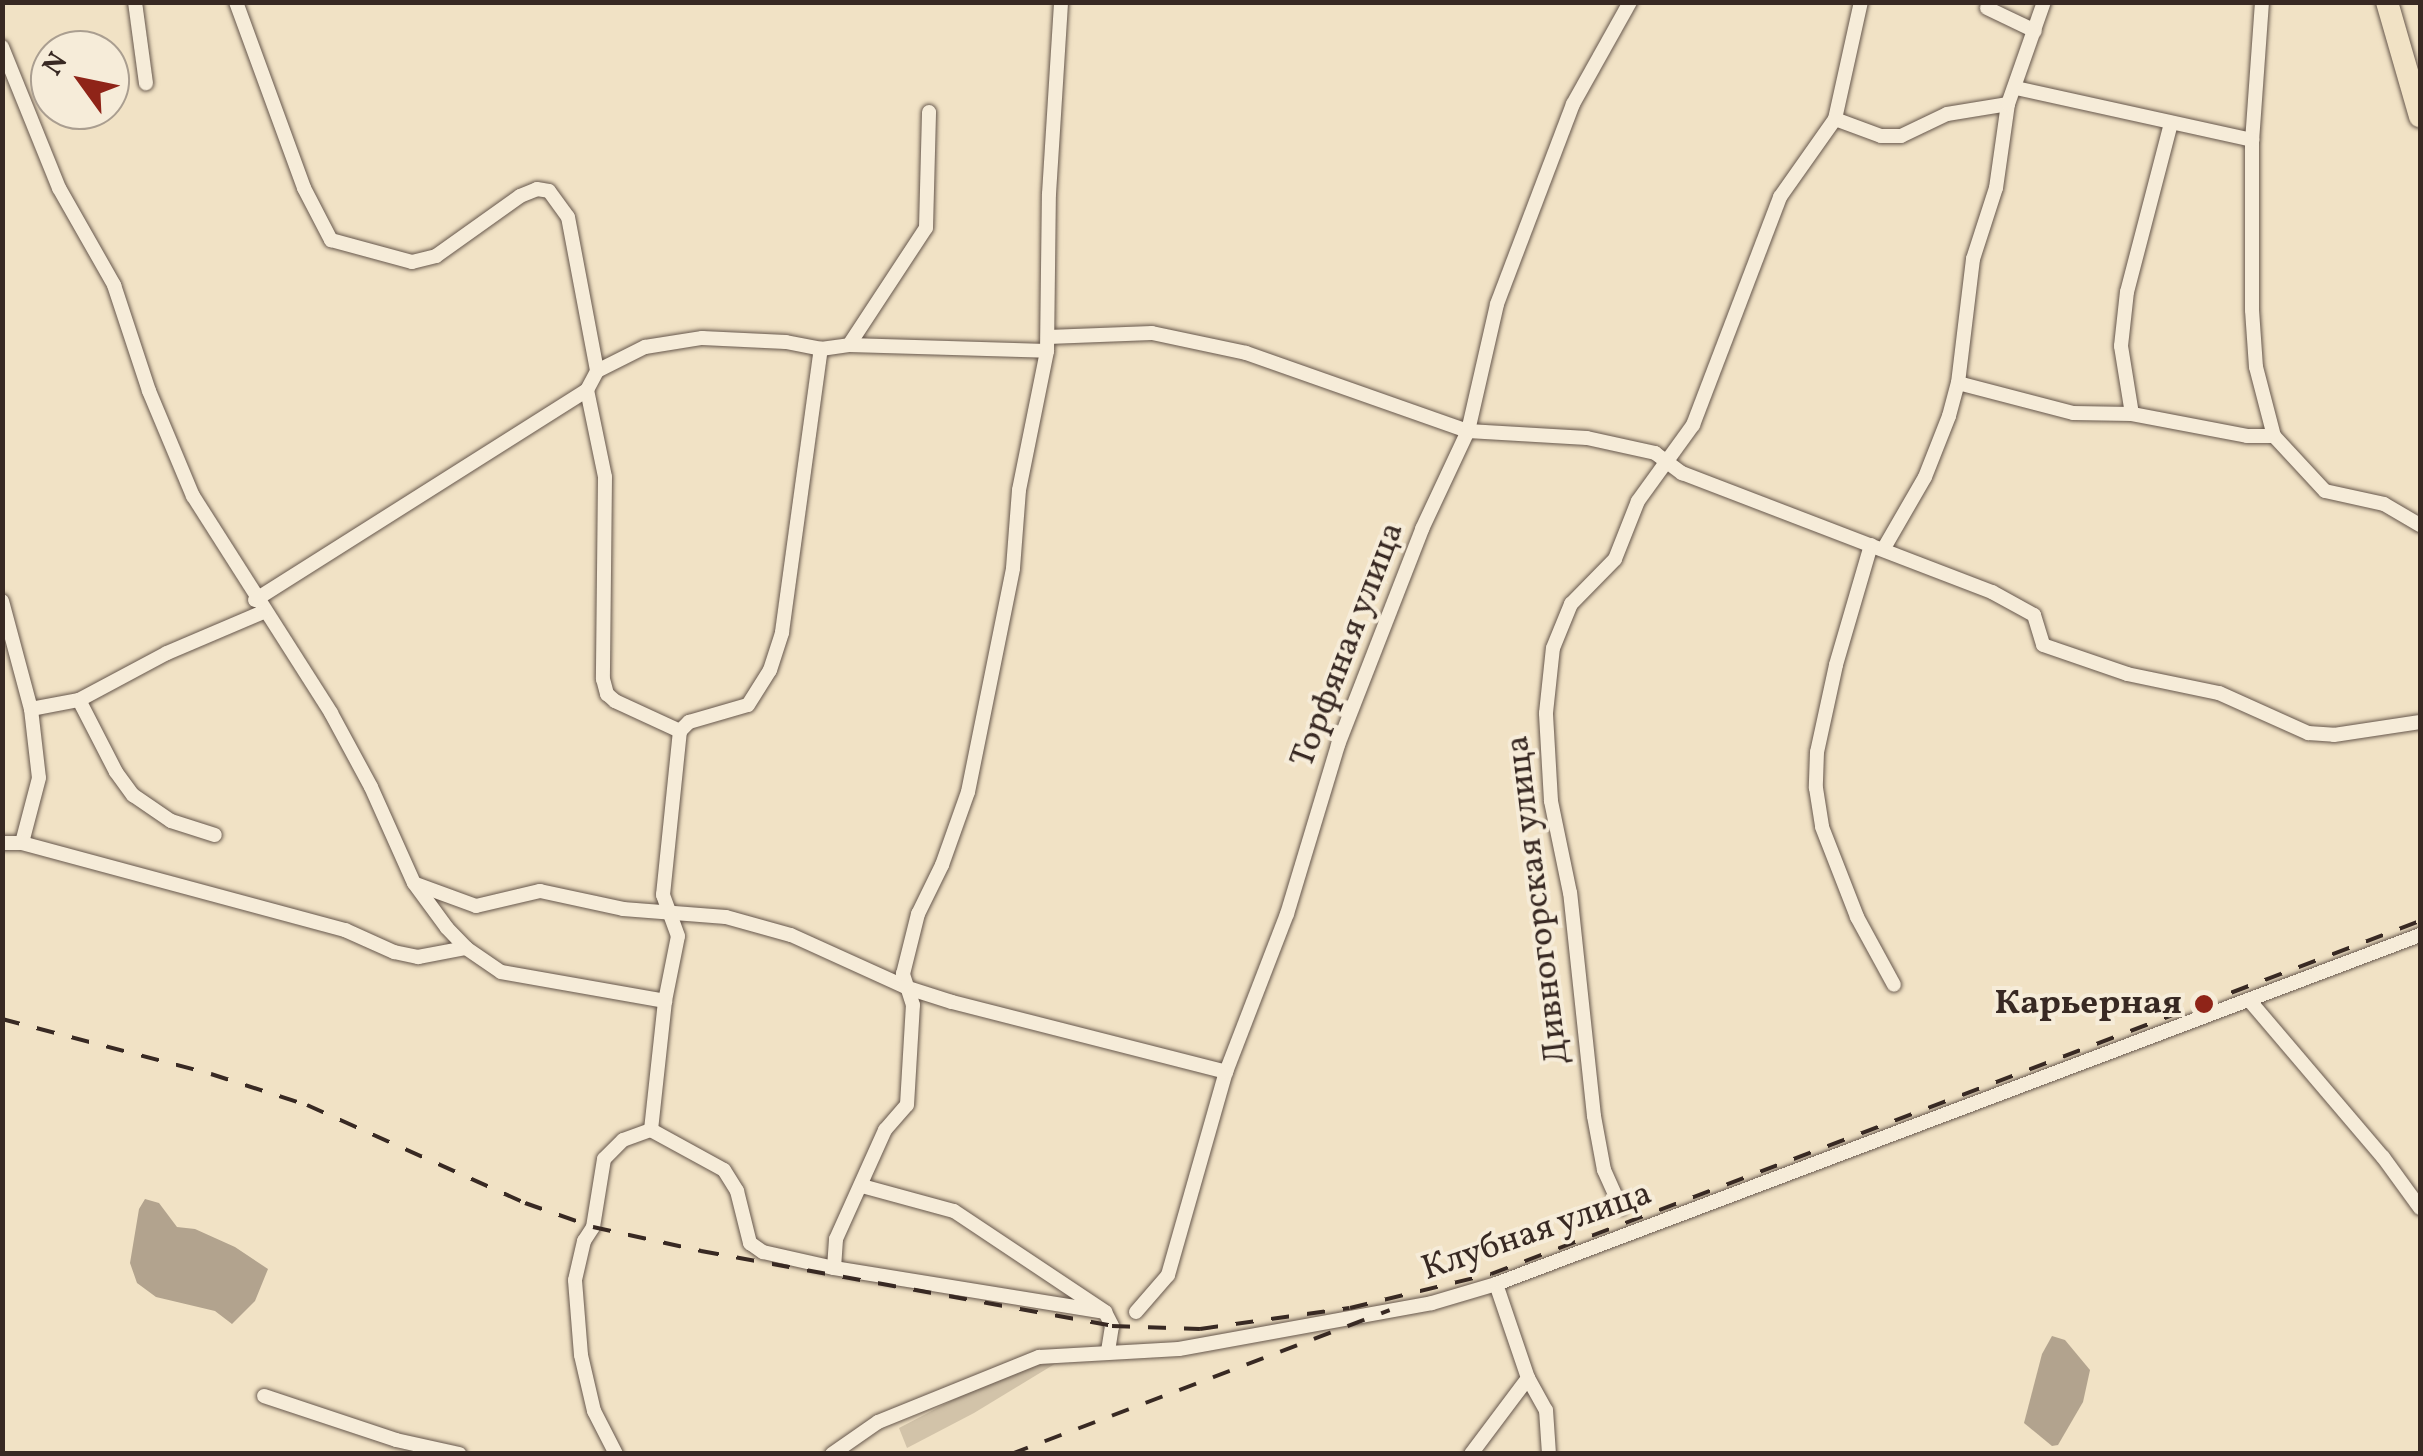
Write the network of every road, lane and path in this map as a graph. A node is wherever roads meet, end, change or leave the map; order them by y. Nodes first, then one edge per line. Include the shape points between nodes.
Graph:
1 (135, 2) edge
2 (236, 2) edge
3 (1061, 2) edge
4 (1630, 2) edge
5 (1861, 2) edge
6 (2044, 2) edge
7 (2262, 2) edge
8 (2387, 2) edge
9 (1987, 8) dead end
10 (2035, 31) junction
11 (2, 48) edge
12 (146, 84) dead end
13 (2016, 88) junction
14 (2008, 104) junction
15 (929, 112) dead end
16 (2420, 116) edge
17 (1835, 119) junction
18 (2171, 124) junction
19 (2252, 140) junction
20 (1048, 344) junction
21 (849, 345) junction
22 (821, 348) junction
23 (597, 371) junction
24 (1958, 383) junction
25 (587, 390) junction
26 (2132, 414) junction
27 (1468, 431) junction
28 (2274, 436) junction
29 (1666, 461) junction
30 (2420, 525) edge
31 (1877, 547) junction
32 (2, 602) edge
33 (259, 606) junction
34 (80, 700) junction
35 (31, 708) junction
36 (2420, 722) edge
37 (680, 730) junction
38 (215, 835) dead end
39 (2, 843) edge
40 (22, 843) junction
41 (414, 883) junction
42 (669, 909) junction
43 (2420, 935) edge
44 (466, 948) junction
45 (1894, 985) dead end
46 (908, 988) junction
47 (665, 1001) junction
48 (2250, 1001) junction
49 (1226, 1072) junction
50 (651, 1130) junction
51 (862, 1186) junction
52 (1620, 1208) dead end
53 (2420, 1208) edge
54 (834, 1268) junction
55 (1496, 1284) junction
56 (1105, 1312) junction
57 (1136, 1312) dead end
58 (1108, 1352) junction
59 (1528, 1378) junction
60 (264, 1396) dead end
61 (459, 1454) edge
62 (616, 1454) edge
63 (832, 1454) edge
64 (1471, 1454) edge
65 (1549, 1454) edge

1 - 12 street
2 - 23 street via 304,188 332,240 412,262 436,256 520,196 549,191 568,218
3 - 20 street
4 - 27 street, Торфяная улица via 1573,104 1497,304
5 - 17 street, Дивногорская улица
6 - 10 street
7 - 19 street
8 - 16 main road
9 - 10 street
10 - 13 street
11 - 33 street via 59,188 114,285 194,496
13 - 14 street
13 - 18 street
14 - 17 street via 1947,114 1901,136
14 - 24 street via 1996,188 1968,289
15 - 21 street via 926,228
17 - 29 street, Дивногорская улица via 1780,198 1693,425
18 - 19 street
18 - 26 street via 2127,292 2121,346
19 - 28 street via 2253,329
20 - 21 street
20 - 27 street via 1152,333 1246,353
20 - 46 street via 972,775 918,914 903,974
21 - 22 street
22 - 23 street via 676,340
22 - 37 street via 782,632 770,670 748,705
23 - 25 street
24 - 26 street via 2073,412
24 - 31 street via 1925,476
25 - 33 street
25 - 37 street via 605,477 603,680 615,701
26 - 28 street
27 - 29 street via 1587,438
27 - 49 street, Торфяная улица via 1375,644 1287,914
28 - 30 street via 2324,491 2384,504
29 - 31 street
29 - 52 street, Дивногорская улица via 1638,500 1615,558 1560,622 1546,713 1551,802 1570,893 1594,1116 1604,1170
31 - 36 street via 1992,592 2034,616 2044,644 2127,674 2218,692 2308,733
31 - 45 street via 1832,682 1816,788 1822,827 1857,917
32 - 35 street
33 - 34 street
33 - 41 street via 330,713
34 - 35 street
34 - 38 street via 133,795 170,820
35 - 40 street via 39,778
37 - 42 street via 662,895
39 - 40 street
40 - 44 street via 346,930 394,952 418,957
41 - 42 street via 476,906 540,891 589,904
41 - 44 street
42 - 46 street via 791,935
42 - 47 street via 678,936
43 - 48 street, Клубная улица
44 - 47 street via 501,972
46 - 49 street
46 - 51 street via 913,1004 906,1105 884,1130
47 - 50 street
48 - 53 street
48 - 55 street, Клубная улица
49 - 57 street, Торфяная улица via 1168,1275
50 - 54 street via 724,1170 737,1190 750,1242 763,1252
50 - 62 street via 611,1148 575,1280 594,1411
51 - 54 street via 836,1239
51 - 56 street via 954,1211
54 - 56 street
55 - 58 street, Клубная улица via 1326,1324 1179,1349
55 - 59 street
56 - 58 street via 1112,1326
58 - 63 street, Клубная улица via 1038,1357 878,1422
59 - 64 street
59 - 65 street via 1546,1410
60 - 61 street

